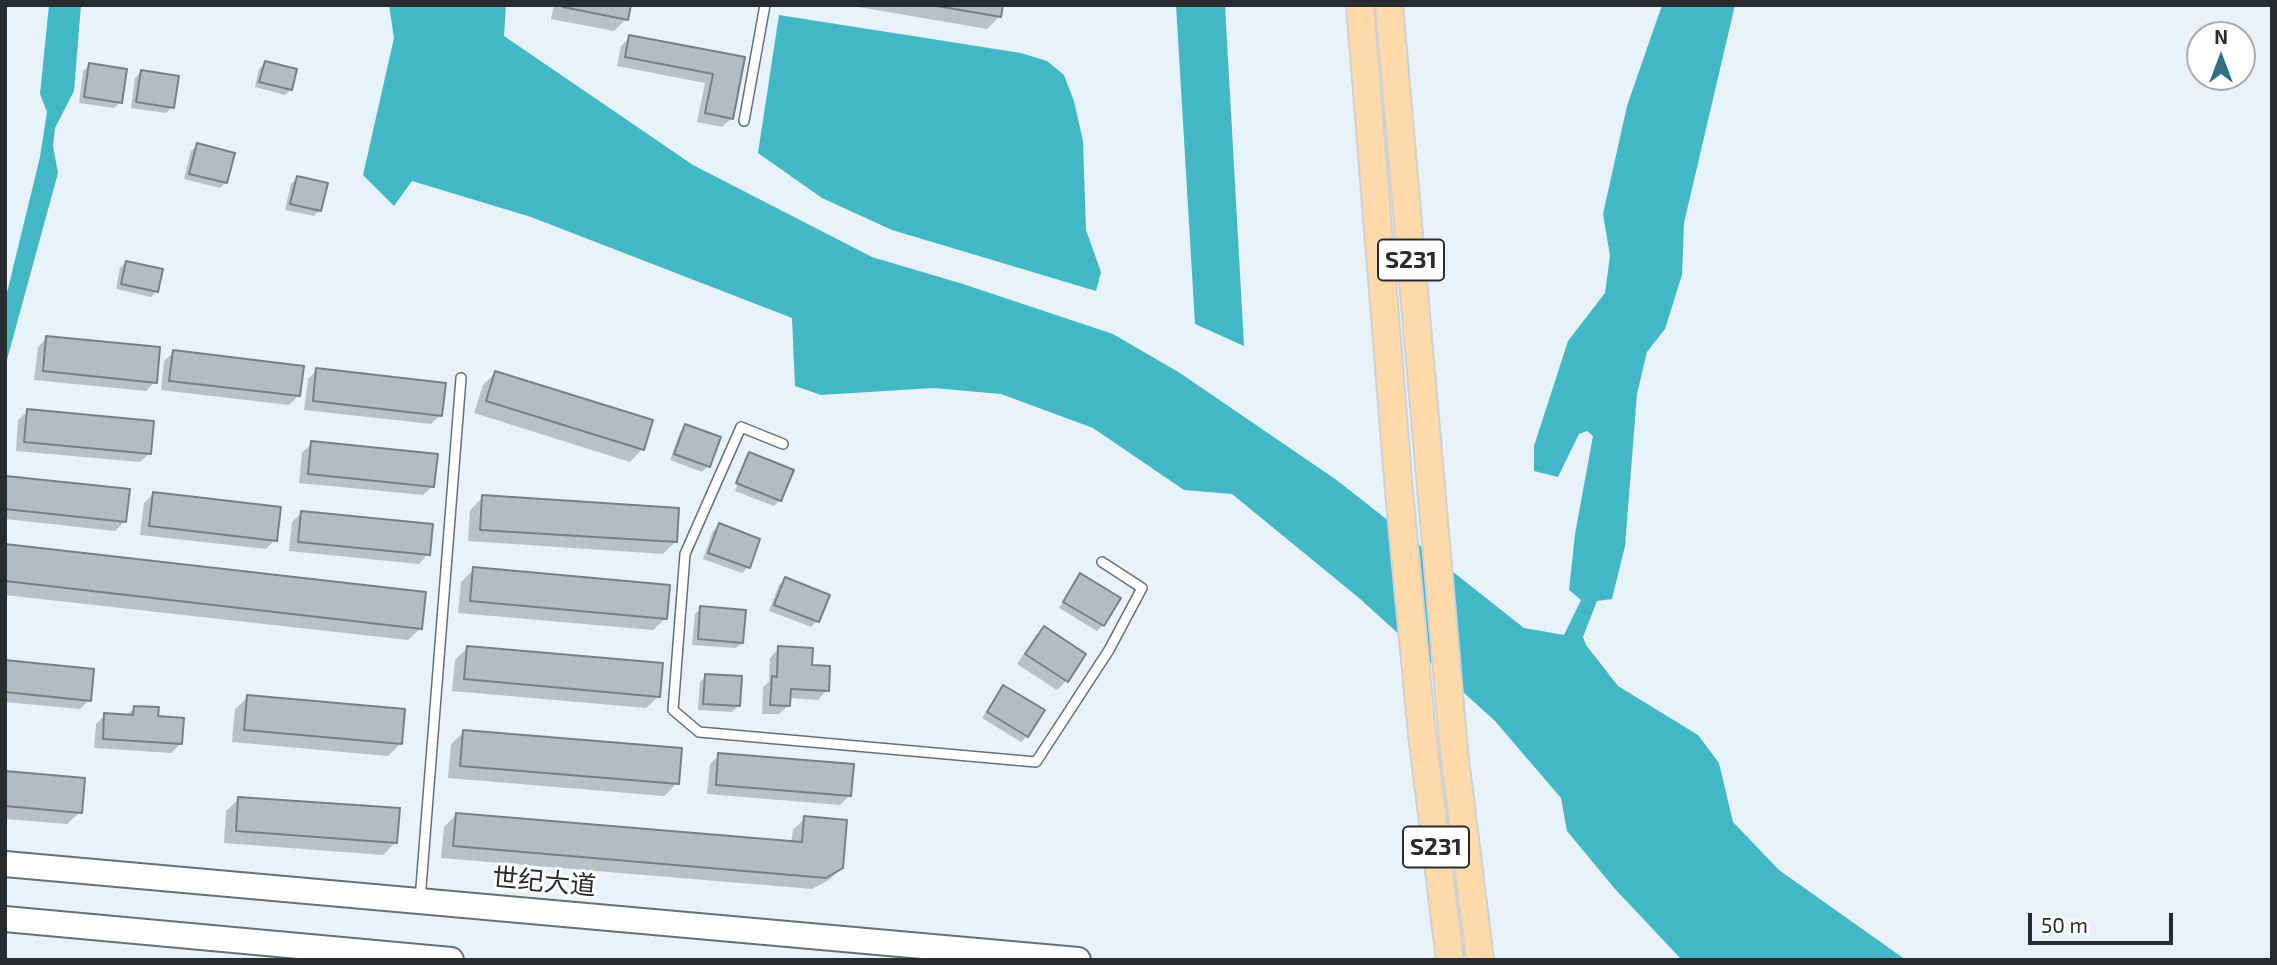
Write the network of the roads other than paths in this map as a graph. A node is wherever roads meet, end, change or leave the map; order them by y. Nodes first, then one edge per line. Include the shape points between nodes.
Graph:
1 (765, 5) edge
2 (1360, 5) edge
3 (1389, 5) edge
4 (744, 121) dead end
5 (461, 378) dead end
6 (783, 444) dead end
7 (1102, 562) dead end
8 (5, 864) edge
9 (420, 901) junction
10 (5, 919) edge
11 (451, 960) edge
12 (1078, 960) edge
13 (1450, 960) edge
14 (1480, 960) edge

1 - 4 lane
2 - 13 main road, S231 via 1399,491
3 - 14 main road, S231 via 1454,751
5 - 9 lane
6 - 7 lane via 741,427 685,554 673,710 699,732 1035,762 1109,650 1142,588
8 - 9 main road, 世纪大道
9 - 12 main road, 世纪大道
10 - 11 main road

